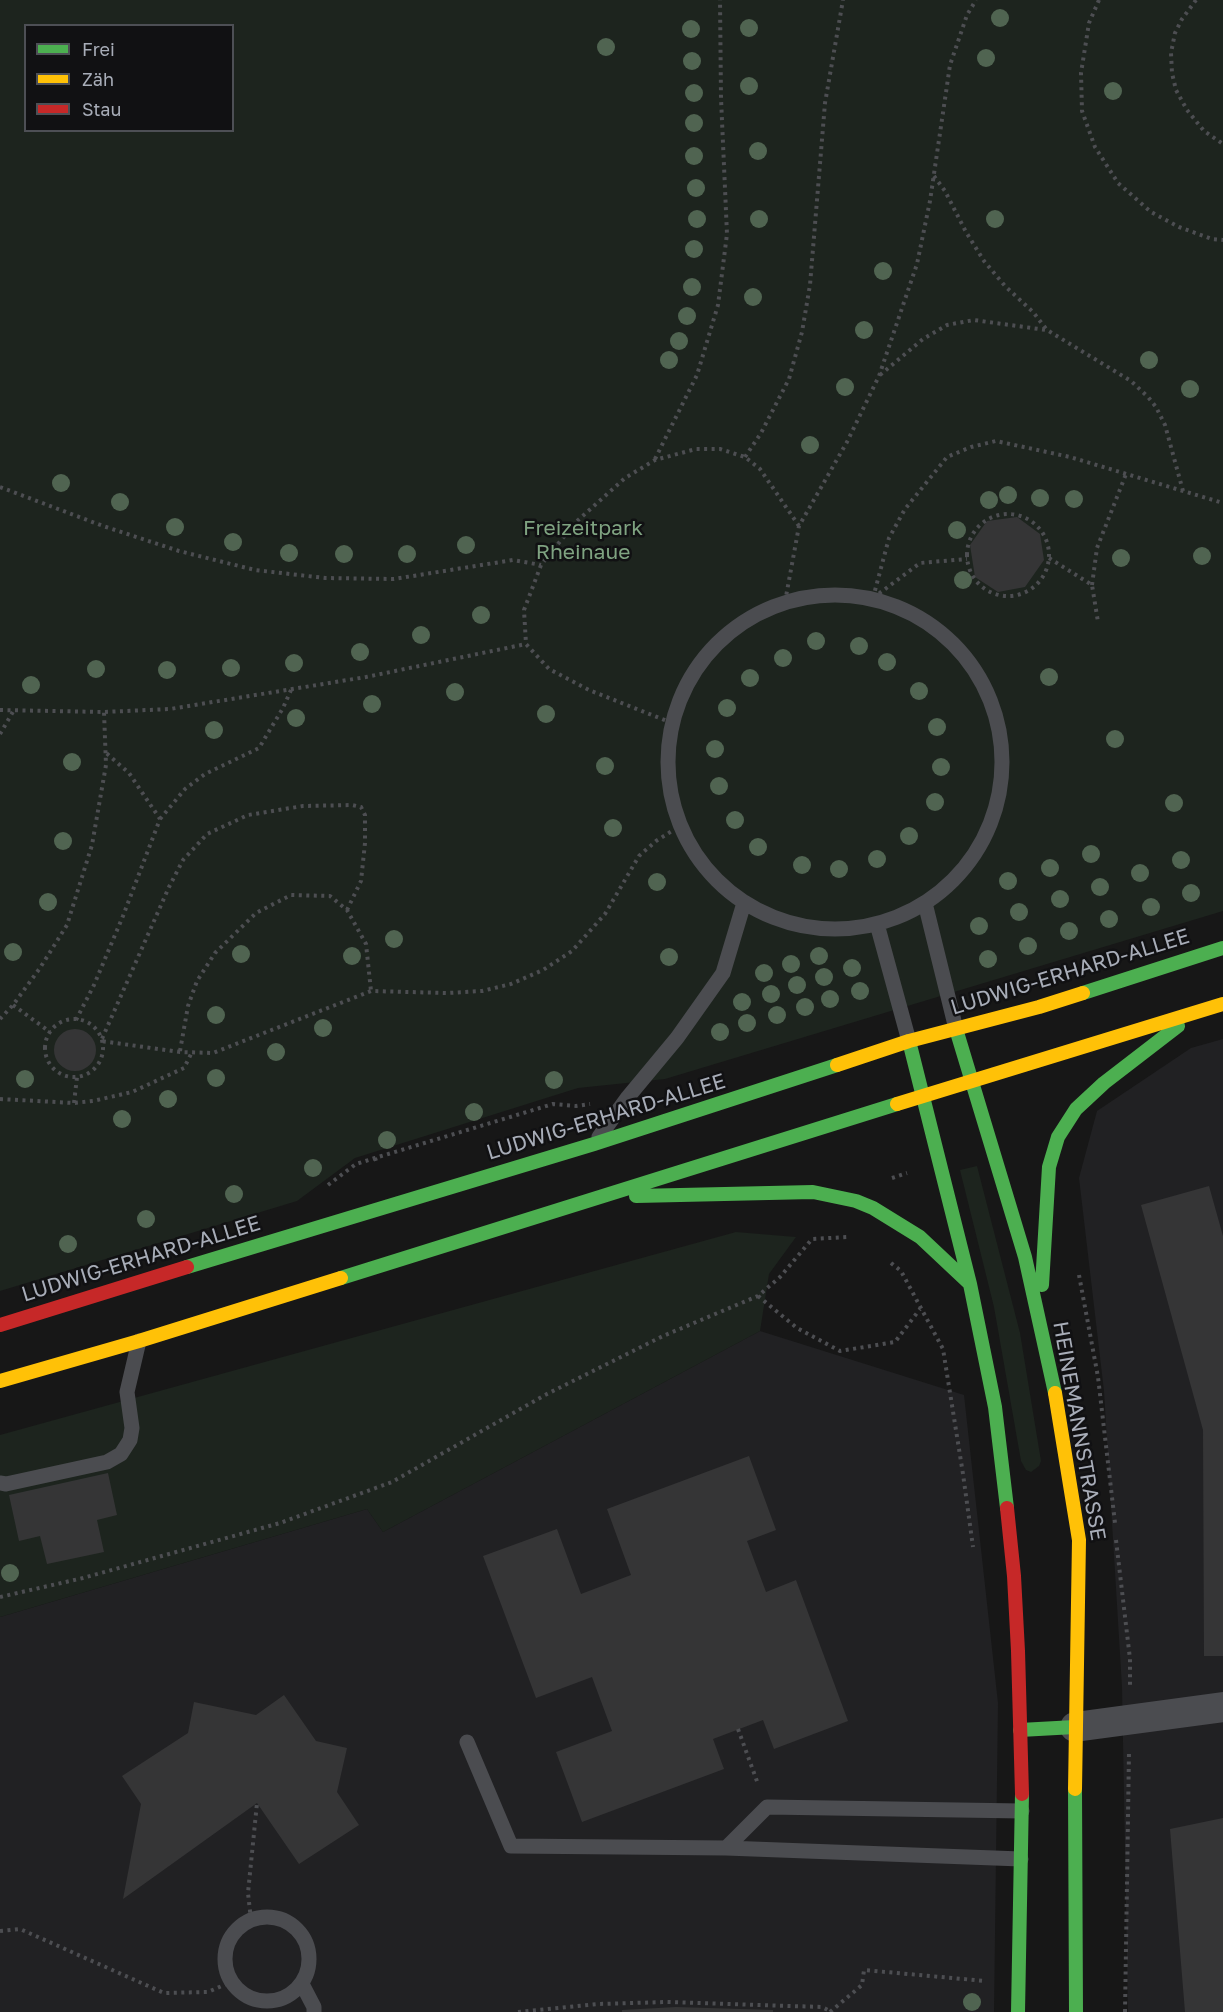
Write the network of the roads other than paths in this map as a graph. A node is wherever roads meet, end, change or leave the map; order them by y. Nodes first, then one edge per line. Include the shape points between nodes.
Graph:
1 (744, 903) junction
2 (925, 903) junction
3 (877, 924) junction
4 (1223, 948) edge
5 (1223, 1004) edge
6 (1194, 1013) junction
7 (956, 1029) junction
8 (909, 1041) junction
9 (973, 1082) junction
10 (923, 1096) junction
11 (594, 1144) junction
12 (598, 1197) junction
13 (970, 1284) junction
14 (0, 1325) edge
15 (1040, 1326) junction
16 (139, 1341) junction
17 (0, 1381) edge
18 (0, 1484) edge
19 (1223, 1707) edge
20 (1075, 1728) junction
21 (1020, 1730) junction
22 (467, 1742) dead end
23 (1022, 1810) junction
24 (726, 1848) junction
25 (1021, 1859) junction
26 (302, 1984) junction
27 (314, 2012) edge
28 (1018, 2012) edge
29 (1076, 2012) edge

1 - 2 lane via 706,870 680,826 670,792 672,723 687,683 713,648 745,621 785,602 843,595 873,598 926,622 978,671 991,702 1001,748 999,794 984,838 959,874
1 - 3 lane via 786,922 831,930
1 - 11 lane via 723,972
2 - 3 lane
2 - 7 lane
3 - 8 lane
4 - 7 main road, LUDWIG-ERHARD-ALLEE via 1040,1007
5 - 6 main road
6 - 9 main road
6 - 15 main road via 1104,1083 1076,1109 1058,1137 1049,1167
7 - 8 main road, LUDWIG-ERHARD-ALLEE
7 - 9 main road, HEINEMANNSTRASSE
8 - 10 main road
8 - 11 main road, LUDWIG-ERHARD-ALLEE
9 - 10 main road
9 - 15 main road, HEINEMANNSTRASSE via 1025,1257
10 - 12 main road
10 - 13 main road
11 - 14 main road, LUDWIG-ERHARD-ALLEE
12 - 13 main road via 813,1192 856,1201 920,1237
12 - 16 main road
13 - 21 main road via 1003,1461 1014,1576
15 - 20 main road, HEINEMANNSTRASSE via 1079,1540
16 - 17 main road
16 - 18 lane via 127,1392 132,1428 121,1454 107,1462
19 - 20 street
20 - 21 main road
20 - 29 main road, HEINEMANNSTRASSE
21 - 23 main road
22 - 24 lane via 511,1846
23 - 24 lane via 767,1807
23 - 25 main road
24 - 25 lane
25 - 28 main road
26 - 26 lane via 280,2000 266,2002 246,1996 231,1982 226,1968 230,1940 251,1920 265,1917 290,1923 301,1933 310,1958
26 - 27 lane

